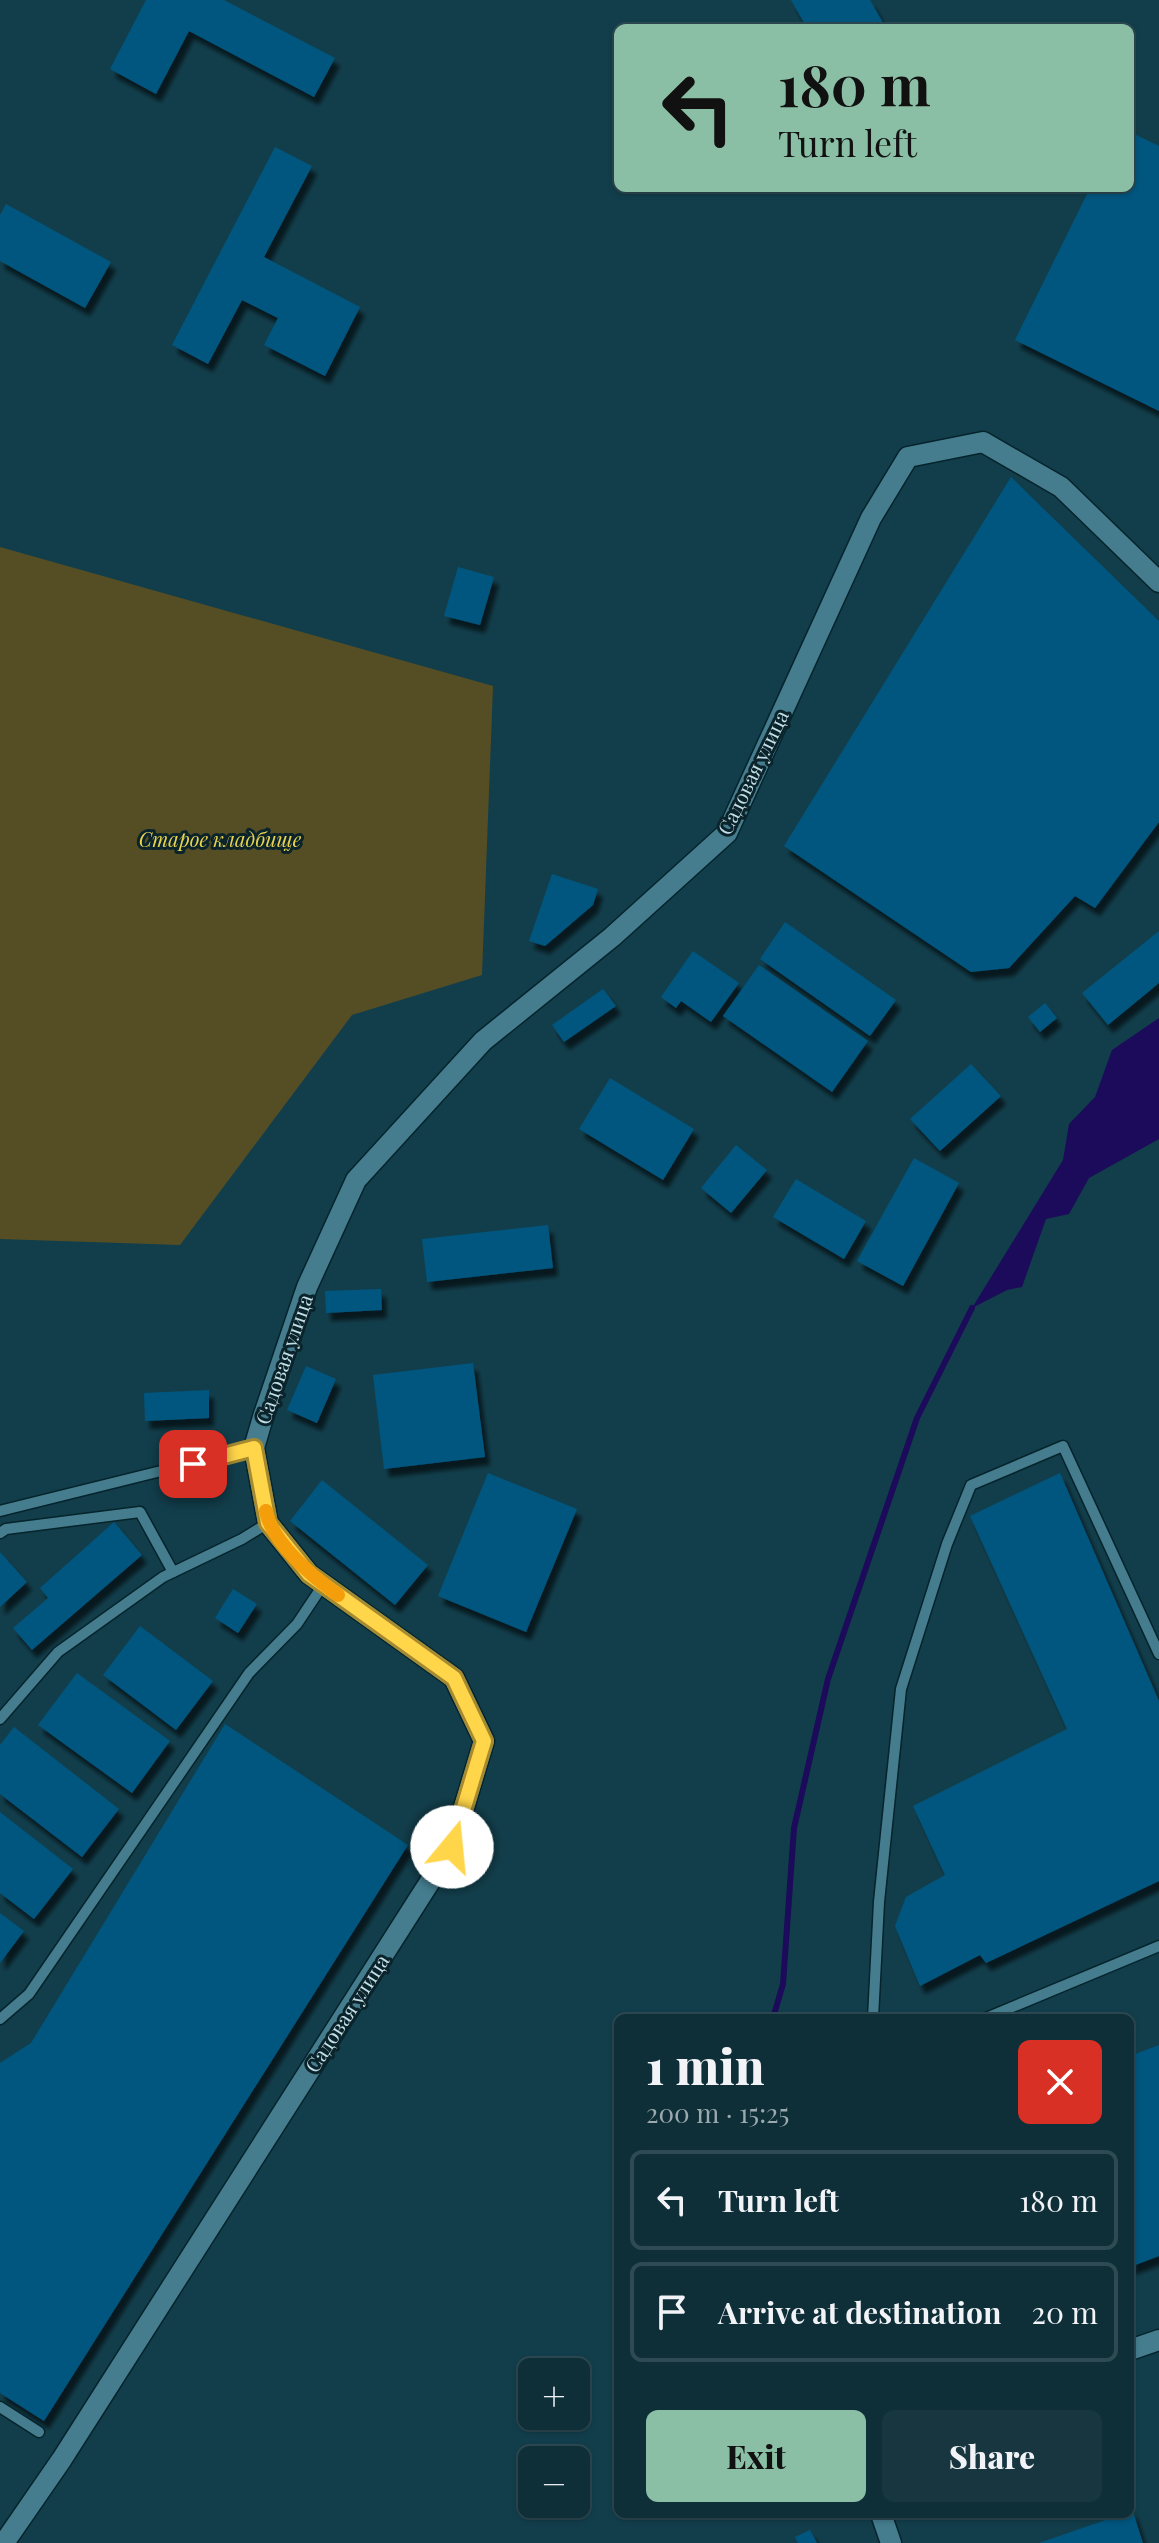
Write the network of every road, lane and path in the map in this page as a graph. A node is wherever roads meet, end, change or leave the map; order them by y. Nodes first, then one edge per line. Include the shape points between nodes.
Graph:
1 (1159, 582) edge
2 (254, 1448) junction
3 (0, 1511) edge
4 (268, 1523) junction
5 (0, 1533) edge
6 (173, 1572) junction
7 (323, 1585) junction
8 (1159, 1654) edge
9 (0, 1719) edge
10 (1159, 1946) edge
11 (873, 2014) edge
12 (996, 2014) edge
13 (0, 2019) edge
14 (1159, 2340) edge
15 (1134, 2349) edge
16 (0, 2407) edge
17 (39, 2432) dead end
18 (882, 2518) edge
19 (4, 2543) edge
20 (891, 2543) edge

1 - 2 street, Садовая улица via 1061,487 983,442 908,457 871,518 727,833 612,937 483,1041 356,1180 307,1287
2 - 3 lane
2 - 4 street, Садовая улица
4 - 6 lane
4 - 7 street, Садовая улица
5 - 6 lane via 140,1512
6 - 9 lane via 58,1652
7 - 13 lane via 297,1624 249,1673 29,1994
7 - 19 street, Садовая улица via 454,1678 484,1741 452,1847
8 - 11 lane via 1063,1446 971,1485 901,1689
10 - 12 lane
14 - 15 street
16 - 17 lane
18 - 20 street

